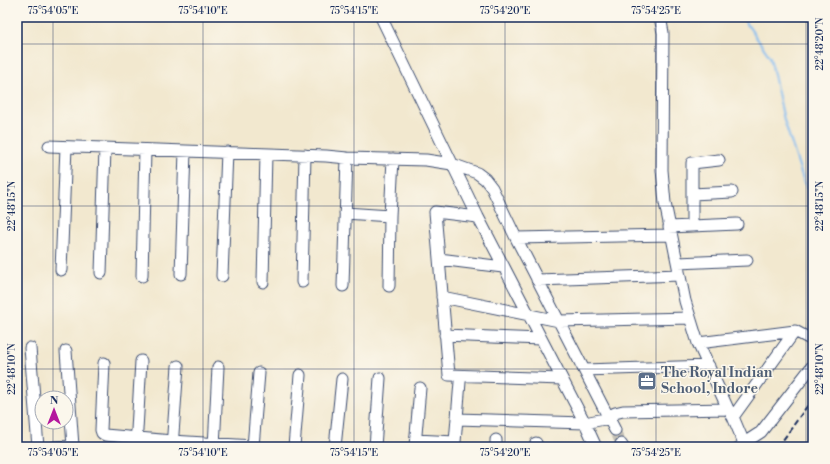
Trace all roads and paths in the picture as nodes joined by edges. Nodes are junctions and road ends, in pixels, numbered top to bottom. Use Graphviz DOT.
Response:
graph roads {
  1 [pos="381,17"];
  2 [pos="659,17"];
  3 [pos="49,146"];
  4 [pos="66,147"];
  5 [pos="105,148"];
  6 [pos="145,150"];
  7 [pos="185,151"];
  8 [pos="227,152"];
  9 [pos="266,154"];
  10 [pos="305,155"];
  11 [pos="347,158"];
  12 [pos="393,159"];
  13 [pos="720,160"];
  14 [pos="452,164"];
  15 [pos="732,192"];
  16 [pos="692,194"];
  17 [pos="345,213"];
  18 [pos="390,216"];
  19 [pos="478,217"];
  20 [pos="737,224"];
  21 [pos="692,226"];
  22 [pos="670,231"];
  23 [pos="516,238"];
  24 [pos="439,259"];
  25 [pos="747,260"];
  26 [pos="678,264"];
  27 [pos="503,267"];
  28 [pos="61,270"];
  29 [pos="100,273"];
  30 [pos="181,274"];
  31 [pos="680,275"];
  32 [pos="142,276"];
  33 [pos="222,276"];
  34 [pos="537,280"];
  35 [pos="263,282"];
  36 [pos="302,282"];
  37 [pos="343,286"];
  38 [pos="389,286"];
  39 [pos="442,297"];
  40 [pos="528,314"];
  41 [pos="690,318"];
  42 [pos="558,321"];
  43 [pos="795,331"];
  44 [pos="445,335"];
  45 [pos="541,339"];
  46 [pos="812,340"];
  47 [pos="698,343"];
  48 [pos="30,348"];
  49 [pos="66,351"];
  50 [pos="141,361"];
  51 [pos="104,363"];
  52 [pos="813,365"];
  53 [pos="178,366"];
  54 [pos="709,366"];
  55 [pos="218,367"];
  56 [pos="584,370"];
  57 [pos="259,373"];
  58 [pos="300,376"];
  59 [pos="342,378"];
  60 [pos="380,378"];
  61 [pos="562,379"];
  62 [pos="460,382"];
  63 [pos="420,388"];
  64 [pos="731,413"];
  65 [pos="609,418"];
  66 [pos="457,419"];
  67 [pos="585,423"];
  68 [pos="615,430"];
  69 [pos="137,443"];
  70 [pos="416,443"];
  71 [pos="172,444"];
  72 [pos="455,444"];
  73 [pos="742,445"];
  74 [pos="73,446"];
  75 [pos="214,446"];
  76 [pos="38,447"];
  77 [pos="55,447"];
  78 [pos="253,447"];
  79 [pos="294,447"];
  80 [pos="336,447"];
  81 [pos="375,447"];
  82 [pos="596,447"];
  1 -- 14 [label="street"];
  2 -- 22 [label="street"];
  3 -- 4 [label="street"];
  4 -- 5 [label="street"];
  4 -- 28 [label="street"];
  5 -- 6 [label="street"];
  5 -- 29 [label="street"];
  6 -- 7 [label="street"];
  6 -- 32 [label="street"];
  7 -- 8 [label="street"];
  7 -- 30 [label="street"];
  8 -- 9 [label="street"];
  8 -- 33 [label="street"];
  9 -- 10 [label="street"];
  9 -- 35 [label="street"];
  10 -- 11 [label="street"];
  10 -- 36 [label="street"];
  11 -- 12 [label="street"];
  11 -- 17 [label="street"];
  12 -- 14 [label="street"];
  12 -- 18 [label="street"];
  13 -- 16 [label="street"];
  14 -- 19 [label="street"];
  14 -- 23 [label="street"];
  15 -- 16 [label="street"];
  16 -- 21 [label="street"];
  17 -- 18 [label="street"];
  17 -- 37 [label="street"];
  18 -- 38 [label="street"];
  19 -- 24 [label="street"];
  19 -- 27 [label="street"];
  20 -- 21 [label="street"];
  21 -- 22 [label="street"];
  22 -- 23 [label="street"];
  22 -- 26 [label="street"];
  23 -- 34 [label="street"];
  24 -- 27 [label="street"];
  24 -- 39 [label="street"];
  25 -- 26 [label="street"];
  26 -- 31 [label="street"];
  27 -- 40 [label="street"];
  31 -- 34 [label="street"];
  31 -- 41 [label="street"];
  34 -- 42 [label="street"];
  39 -- 40 [label="street"];
  39 -- 44 [label="street"];
  40 -- 42 [label="street"];
  40 -- 45 [label="street"];
  41 -- 42 [label="street"];
  41 -- 47 [label="street"];
  42 -- 56 [label="street"];
  43 -- 46 [label="street"];
  43 -- 47 [label="street"];
  43 -- 64 [label="street"];
  44 -- 45 [label="street"];
  44 -- 61 [label="street"];
  45 -- 61 [label="street"];
  47 -- 54 [label="street"];
  48 -- 76 [label="street"];
  49 -- 74 [label="street"];
  50 -- 69 [label="street"];
  51 -- 69 [label="street"];
  52 -- 73 [label="street"];
  53 -- 71 [label="street"];
  54 -- 56 [label="street"];
  54 -- 64 [label="street"];
  55 -- 75 [label="street"];
  56 -- 65 [label="street"];
  57 -- 78 [label="street"];
  58 -- 79 [label="street"];
  59 -- 80 [label="street"];
  60 -- 81 [label="street"];
  61 -- 67 [label="street"];
  62 -- 66 [label="street"];
  63 -- 70 [label="street"];
  64 -- 65 [label="street"];
  64 -- 73 [label="street"];
  65 -- 67 [label="street"];
  65 -- 68 [label="street"];
  66 -- 67 [label="street"];
  66 -- 72 [label="street"];
  67 -- 82 [label="street"];
  69 -- 71 [label="street"];
  70 -- 72 [label="street"];
  71 -- 75 [label="street"];
  74 -- 77 [label="street"];
  75 -- 78 [label="street"];
}
